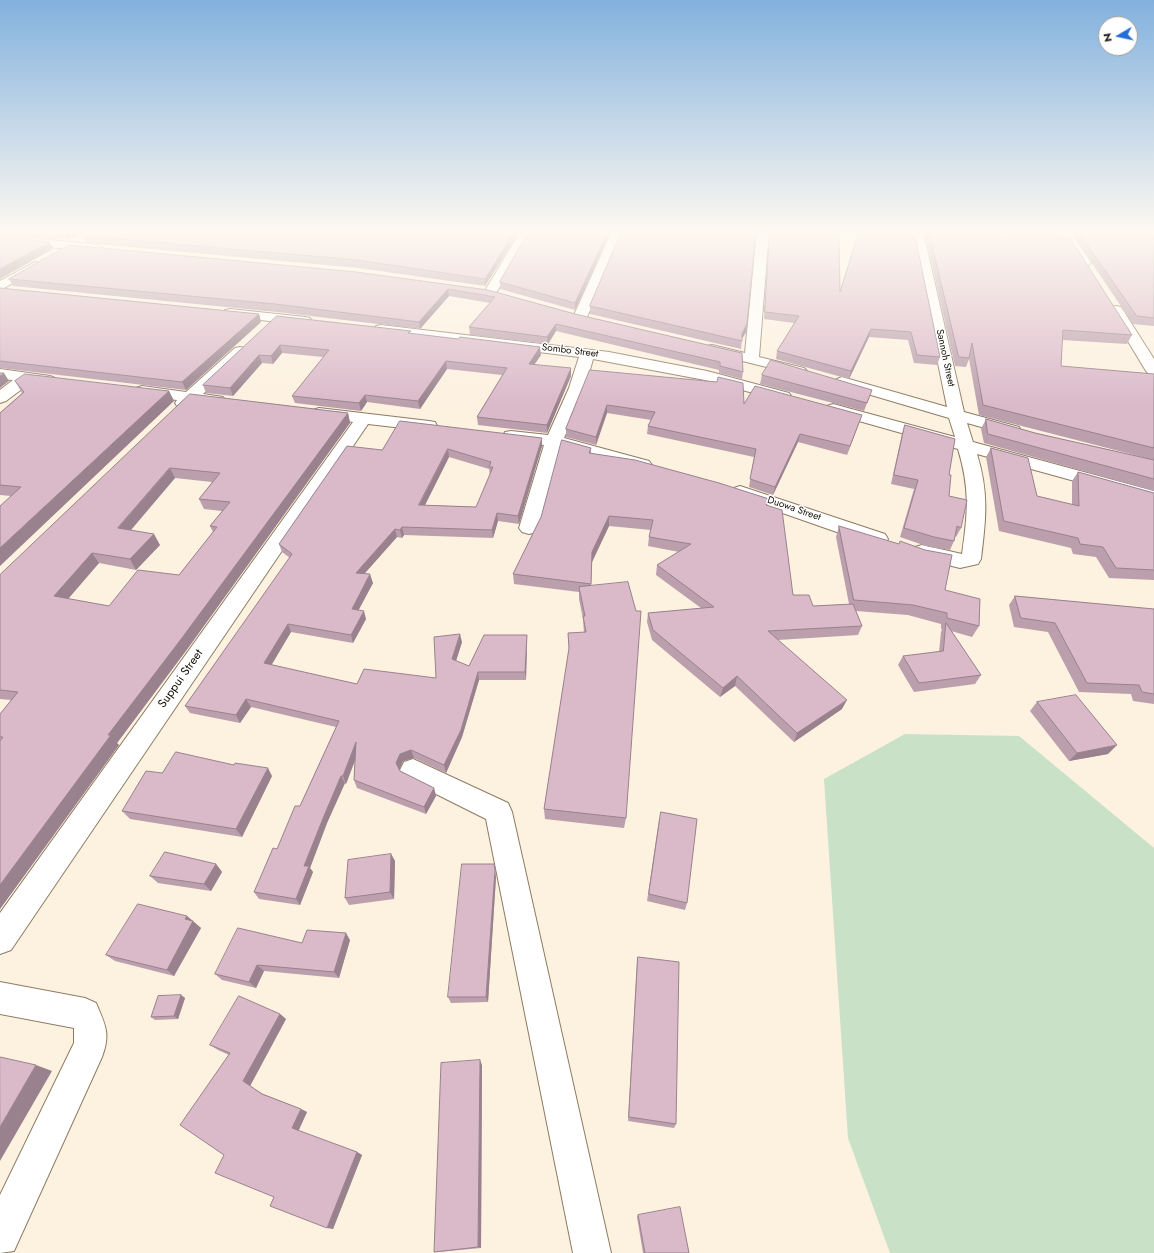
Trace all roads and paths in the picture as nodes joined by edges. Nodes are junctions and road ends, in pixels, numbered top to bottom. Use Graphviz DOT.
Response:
graph roads {
  1 [pos="587,289"];
  2 [pos="758,289"];
  3 [pos="930,289"];
  4 [pos="0,290"];
  5 [pos="476,290"];
  6 [pos="20,292"];
  7 [pos="490,292"];
  8 [pos="504,296"];
  9 [pos="1111,302"];
  10 [pos="216,311"];
  11 [pos="277,317"];
  12 [pos="595,321"];
  13 [pos="321,322"];
  14 [pos="367,327"];
  15 [pos="698,346"];
  16 [pos="587,354"];
  17 [pos="752,358"];
  18 [pos="1154,371"];
  19 [pos="0,374"];
  20 [pos="811,374"];
  21 [pos="26,378"];
  22 [pos="826,378"];
  23 [pos="65,383"];
  24 [pos="128,390"];
  25 [pos="190,397"];
  26 [pos="0,398"];
  27 [pos="796,399"];
  28 [pos="235,402"];
  29 [pos="817,404"];
  30 [pos="305,411"];
  31 [pos="173,414"];
  32 [pos="957,416"];
  33 [pos="363,419"];
  34 [pos="444,428"];
  35 [pos="499,435"];
  36 [pos="1029,436"];
  37 [pos="554,441"];
  38 [pos="964,444"];
  39 [pos="658,469"];
  40 [pos="724,487"];
  41 [pos="1154,497"];
  42 [pos="529,528"];
  43 [pos="413,770"];
  44 [pos="0,939"];
  45 [pos="0,998"];
  46 [pos="0,1237"];
  47 [pos="592,1253"];
  1 -- 12 [label="street"];
  2 -- 17 [label="street"];
  3 -- 32 [label="street, Sannoh Street"];
  4 -- 6 [label="street"];
  5 -- 7 [label="street"];
  7 -- 8 [label="street"];
  9 -- 18 [label="street"];
  10 -- 11 [label="street"];
  11 -- 13 [label="street"];
  11 -- 25 [label="street"];
  14 -- 16 [label="street, Sombo Street"];
  15 -- 17 [label="street"];
  16 -- 27 [label="street, Sombo Street"];
  16 -- 37 [label="street"];
  17 -- 20 [label="street"];
  19 -- 21 [label="street"];
  21 -- 23 [label="street"];
  21 -- 26 [label="street"];
  22 -- 32 [label="street"];
  24 -- 25 [label="street"];
  25 -- 28 [label="street"];
  25 -- 31 [label="street"];
  29 -- 38 [label="street"];
  30 -- 33 [label="street"];
  32 -- 36 [label="street"];
  32 -- 38 [label="street, Sannoh Street"];
  33 -- 34 [label="street"];
  33 -- 44 [label="street, Suppui Street"];
  35 -- 37 [label="street"];
  37 -- 39 [label="street"];
  37 -- 42 [label="street"];
  38 -- 40 [label="street, Duowa Street"];
  38 -- 41 [label="street"];
  43 -- 47 [label="street"];
  45 -- 46 [label="street"];
}
